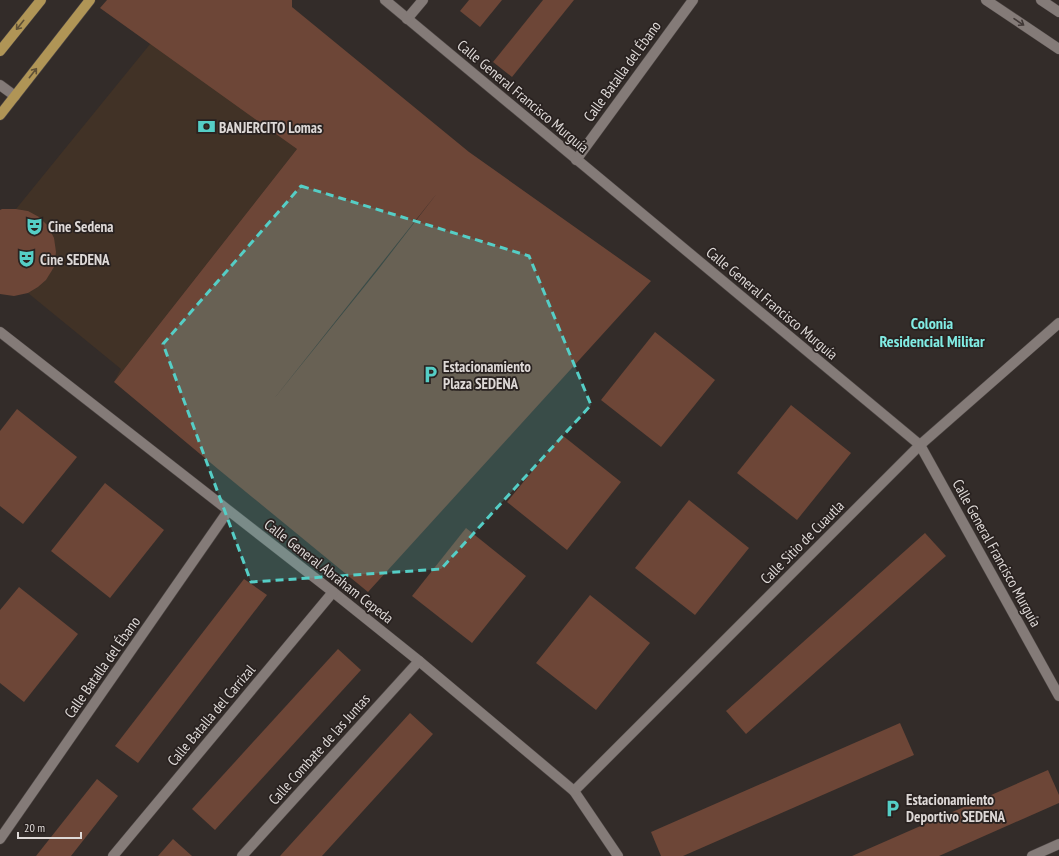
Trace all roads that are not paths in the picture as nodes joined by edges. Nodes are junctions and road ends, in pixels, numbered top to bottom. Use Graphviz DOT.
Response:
graph roads {
  1 [pos="41,0"];
  2 [pos="90,0"];
  3 [pos="385,0"];
  4 [pos="423,0"];
  5 [pos="692,0"];
  6 [pos="986,0"];
  7 [pos="1041,0"];
  8 [pos="1059,12"];
  9 [pos="407,19"];
  10 [pos="1059,49"];
  11 [pos="0,51"];
  12 [pos="0,85"];
  13 [pos="15,96"];
  14 [pos="0,115"];
  15 [pos="576,160"];
  16 [pos="1059,323"];
  17 [pos="0,332"];
  18 [pos="920,445"];
  19 [pos="228,511"];
  20 [pos="333,592"];
  21 [pos="419,661"];
  22 [pos="1059,696"];
  23 [pos="574,791"];
  24 [pos="0,839"];
  25 [pos="1059,844"];
  26 [pos="113,856"];
  27 [pos="242,856"];
  28 [pos="618,856"];
  29 [pos="1032,856"];
  1 -- 11 [label="main road, one-way"];
  13 -- 2 [label="main road, one-way"];
  3 -- 9 [label="street, Calle General Francisco Murguía"];
  4 -- 9 [label="street"];
  5 -- 15 [label="street, Calle Batalla del Ébano"];
  6 -- 10 [label="street, one-way"];
  7 -- 8 [label="street"];
  9 -- 15 [label="street, Calle General Francisco Murguía"];
  12 -- 13 [label="street"];
  13 -- 14 [label="main road"];
  15 -- 18 [label="street, Calle General Francisco Murguía"];
  16 -- 18 [label="street, Calle Sitio de Cuautla"];
  17 -- 19 [label="street, Calle General Abraham Cepeda"];
  18 -- 22 [label="street, Calle General Francisco Murguía"];
  18 -- 23 [label="street, Calle Sitio de Cuautla"];
  19 -- 20 [label="street, Calle General Abraham Cepeda"];
  19 -- 24 [label="street, Calle Batalla del Ébano"];
  20 -- 21 [label="street, Calle General Abraham Cepeda"];
  20 -- 26 [label="street, Calle Batalla del Carrizal"];
  21 -- 23 [label="street, Calle General Abraham Cepeda"];
  21 -- 27 [label="street, Calle Combate de las Juntas"];
  23 -- 28 [label="street, Calle General Abraham Cepeda"];
  25 -- 29 [label="street"];
}
